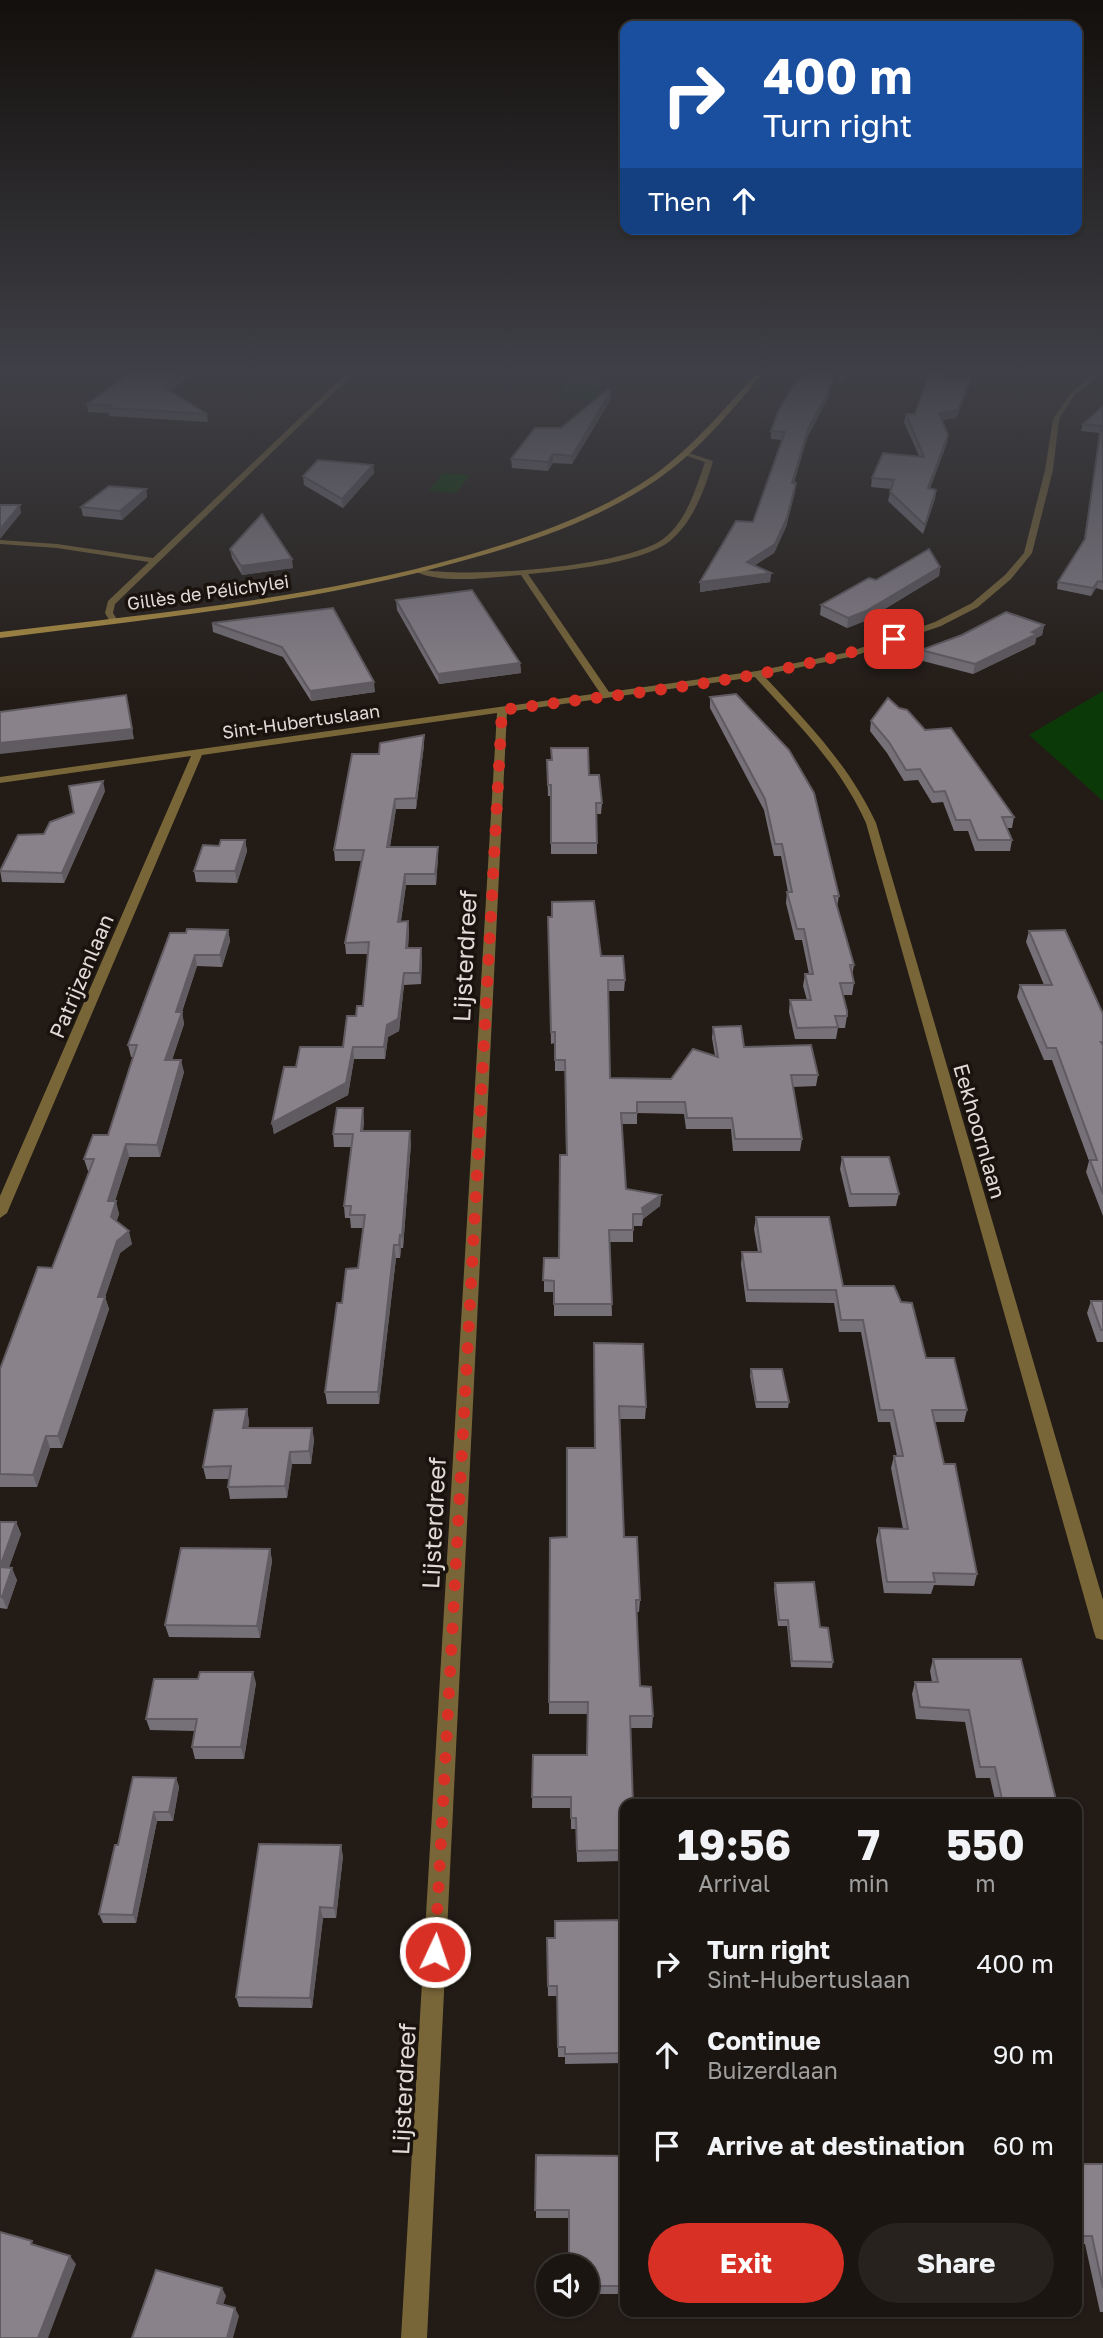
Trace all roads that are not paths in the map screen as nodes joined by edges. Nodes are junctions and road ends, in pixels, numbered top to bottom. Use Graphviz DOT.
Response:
graph roads {
  1 [pos="237,483"];
  2 [pos="644,483"];
  3 [pos="700,483"];
  4 [pos="1046,483"];
  5 [pos="0,542"];
  6 [pos="156,561"];
  7 [pos="419,571"];
  8 [pos="523,572"];
  9 [pos="114,621"];
  10 [pos="0,635"];
  11 [pos="757,674"];
  12 [pos="606,695"];
  13 [pos="502,710"];
  14 [pos="197,754"];
  15 [pos="0,780"];
  16 [pos="0,1213"];
  17 [pos="1103,1632"];
  18 [pos="414,2338"];
  1 -- 6 [label="street"];
  2 -- 7 [label="main road, Gillès de Pélichylei"];
  3 -- 8 [label="street, Gillès de Pélichylei"];
  4 -- 11 [label="street, Sint-Hubertuslaan"];
  5 -- 6 [label="street"];
  6 -- 9 [label="street"];
  7 -- 8 [label="street, Gillès de Pélichylei"];
  7 -- 9 [label="main road, Gillès de Pélichylei"];
  8 -- 12 [label="street"];
  9 -- 10 [label="main road, Gillès de Pélichylei"];
  11 -- 12 [label="street, Sint-Hubertuslaan"];
  11 -- 17 [label="street, Eekhoornlaan"];
  12 -- 13 [label="street, Sint-Hubertuslaan"];
  13 -- 14 [label="street, Sint-Hubertuslaan"];
  13 -- 18 [label="street, Lijsterdreef"];
  14 -- 15 [label="street, Sint-Hubertuslaan"];
  14 -- 16 [label="street, Patrijzenlaan"];
}
